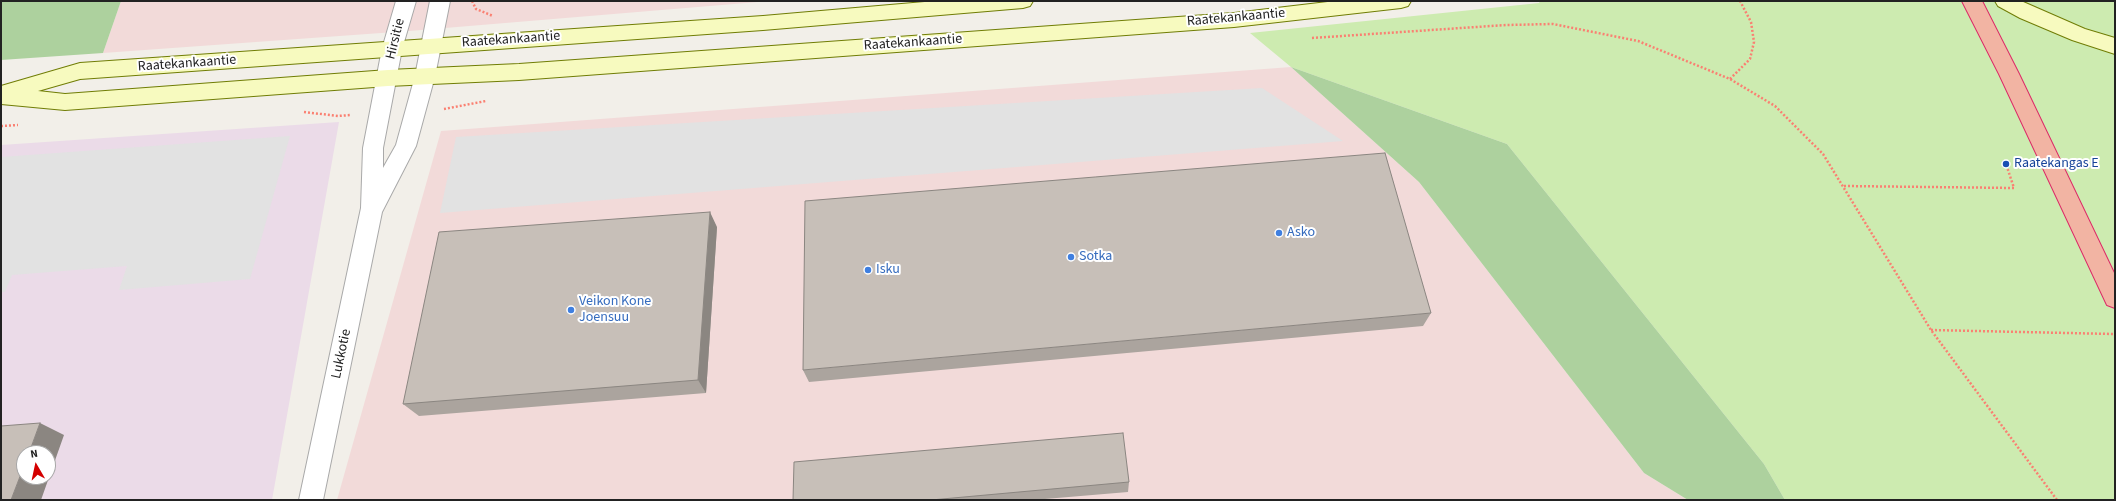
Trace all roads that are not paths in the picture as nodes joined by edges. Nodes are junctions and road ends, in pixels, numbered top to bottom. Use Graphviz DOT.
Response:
graph roads {
  1 [pos="406,1"];
  2 [pos="440,1"];
  3 [pos="1023,1"];
  4 [pos="1401,1"];
  5 [pos="1972,1"];
  6 [pos="2005,1"];
  7 [pos="430,46"];
  8 [pos="2115,46"];
  9 [pos="392,48"];
  10 [pos="425,76"];
  11 [pos="388,78"];
  12 [pos="1,95"];
  13 [pos="372,208"];
  14 [pos="2115,298"];
  15 [pos="311,500"];
  1 -- 9 [label="street, Hirsitie"];
  2 -- 7 [label="street"];
  3 -- 7 [label="main road, Raatekankaantie"];
  4 -- 10 [label="main road, Raatekankaantie"];
  5 -- 14 [label="highway"];
  6 -- 8 [label="main road"];
  7 -- 9 [label="main road, Raatekankaantie"];
  7 -- 10 [label="street"];
  9 -- 11 [label="street, Hirsitie"];
  9 -- 12 [label="main road, Raatekankaantie"];
  10 -- 11 [label="main road, Raatekankaantie"];
  10 -- 13 [label="street"];
  11 -- 12 [label="main road, Raatekankaantie"];
  11 -- 13 [label="street, Hirsitie"];
  13 -- 15 [label="street, Lukkotie"];
}
